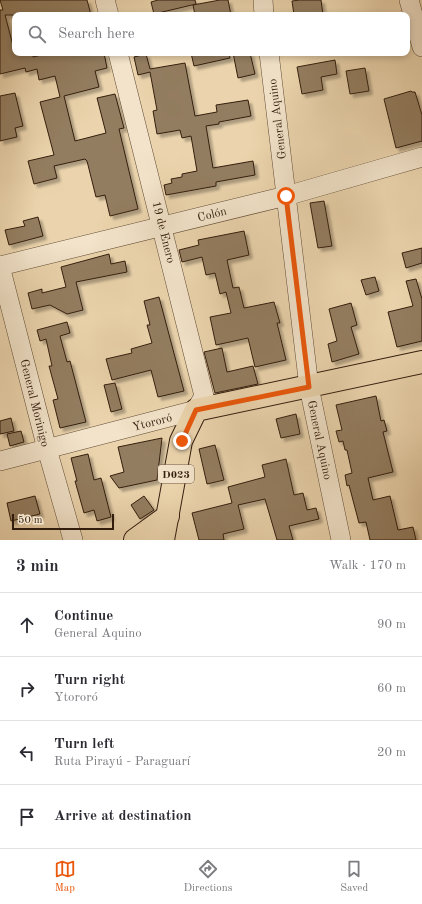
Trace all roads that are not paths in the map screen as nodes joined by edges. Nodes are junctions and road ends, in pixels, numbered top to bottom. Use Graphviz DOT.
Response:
graph roads {
  1 [pos="105,0"];
  2 [pos="262,0"];
  3 [pos="409,0"];
  4 [pos="108,12"];
  5 [pos="264,12"];
  6 [pos="422,47"];
  7 [pos="119,56"];
  8 [pos="269,56"];
  9 [pos="422,157"];
  10 [pos="286,196"];
  11 [pos="163,226"];
  12 [pos="0,266"];
  13 [pos="422,362"];
  14 [pos="309,387"];
  15 [pos="196,410"];
  16 [pos="47,449"];
  17 [pos="0,461"];
  18 [pos="168,516"];
  19 [pos="73,540"];
  20 [pos="134,540"];
  21 [pos="164,540"];
  22 [pos="341,540"];
  1 -- 4 [label="street"];
  2 -- 5 [label="street"];
  3 -- 6 [label="street"];
  7 -- 11 [label="street, 19 de Enero"];
  8 -- 10 [label="street, General Aquino"];
  9 -- 10 [label="street, Colón"];
  10 -- 11 [label="street, Colón"];
  10 -- 14 [label="street, General Aquino"];
  11 -- 12 [label="street, Colón"];
  11 -- 15 [label="street, 19 de Enero"];
  12 -- 16 [label="street, General Morinigo"];
  13 -- 14 [label="main road, Ytororó"];
  14 -- 15 [label="main road, Ytororó"];
  14 -- 22 [label="street, General Aquino"];
  15 -- 16 [label="street, Ytororó"];
  15 -- 18 [label="main road, D023"];
  16 -- 17 [label="street, Ytororó"];
  16 -- 19 [label="street, General Morinigo"];
  18 -- 20 [label="main road"];
  18 -- 21 [label="main road, D023"];
}
